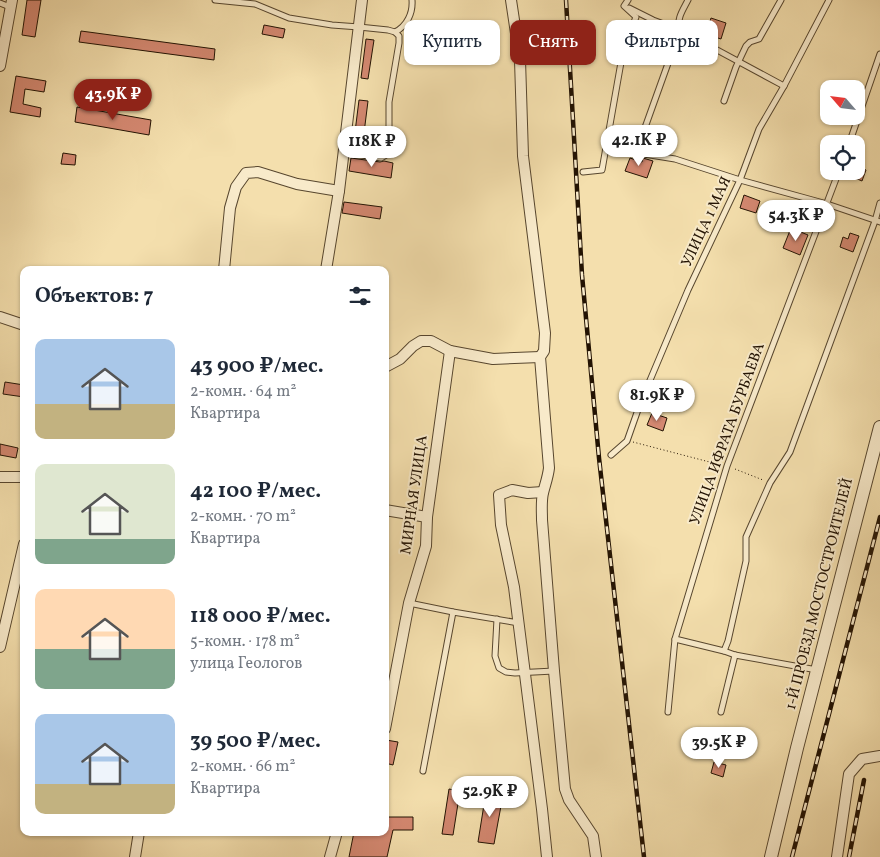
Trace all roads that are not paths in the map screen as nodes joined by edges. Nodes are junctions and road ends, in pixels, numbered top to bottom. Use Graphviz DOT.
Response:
graph roads {
  1 [pos="215,0"];
  2 [pos="362,0"];
  3 [pos="412,0"];
  4 [pos="511,0"];
  5 [pos="628,0"];
  6 [pos="688,0"];
  7 [pos="780,0"];
  8 [pos="829,0"];
  9 [pos="7,3"];
  10 [pos="624,6"];
  11 [pos="653,20"];
  12 [pos="679,20"];
  13 [pos="359,27"];
  14 [pos="395,32"];
  15 [pos="718,50"];
  16 [pos="880,54"];
  17 [pos="739,61"];
  18 [pos="667,65"];
  19 [pos="0,66"];
  20 [pos="784,86"];
  21 [pos="724,100"];
  22 [pos="852,135"];
  23 [pos="343,152"];
  24 [pos="583,172"];
  25 [pos="740,180"];
  26 [pos="836,180"];
  27 [pos="339,191"];
  28 [pos="880,203"];
  29 [pos="827,204"];
  30 [pos="878,222"];
  31 [pos="224,266"];
  32 [pos="327,266"];
  33 [pos="0,317"];
  34 [pos="20,324"];
  35 [pos="450,351"];
  36 [pos="540,357"];
  37 [pos="389,365"];
  38 [pos="880,428"];
  39 [pos="611,455"];
  40 [pos="0,477"];
  41 [pos="20,477"];
  42 [pos="543,492"];
  43 [pos="389,511"];
  44 [pos="427,517"];
  45 [pos="20,561"];
  46 [pos="409,603"];
  47 [pos="453,612"];
  48 [pos="497,619"];
  49 [pos="518,623"];
  50 [pos="675,639"];
  51 [pos="0,647"];
  52 [pos="724,651"];
  53 [pos="735,655"];
  54 [pos="817,670"];
  55 [pos="554,671"];
  56 [pos="526,672"];
  57 [pos="389,708"];
  58 [pos="668,712"];
  59 [pos="721,712"];
  60 [pos="880,756"];
  61 [pos="423,771"];
  62 [pos="138,836"];
  63 [pos="337,836"];
  64 [pos="546,855"];
  65 [pos="135,857"];
  66 [pos="330,857"];
  67 [pos="596,857"];
  68 [pos="770,857"];
  69 [pos="837,857"];
  1 -- 13 [label="lane"];
  2 -- 13 [label="street"];
  3 -- 14 [label="lane"];
  4 -- 36 [label="street"];
  5 -- 10 [label="lane"];
  6 -- 12 [label="lane"];
  7 -- 17 [label="lane"];
  8 -- 20 [label="lane, УЛИЦА 1 МАЯ"];
  9 -- 19 [label="street"];
  10 -- 11 [label="lane"];
  10 -- 24 [label="lane"];
  13 -- 14 [label="lane"];
  13 -- 23 [label="street"];
  14 -- 23 [label="lane"];
  15 -- 17 [label="lane"];
  16 -- 22 [label="lane"];
  17 -- 20 [label="lane"];
  17 -- 21 [label="lane"];
  18 -- 25 [label="lane"];
  20 -- 25 [label="lane, УЛИЦА 1 МАЯ"];
  23 -- 27 [label="street"];
  25 -- 29 [label="lane"];
  25 -- 39 [label="lane, УЛИЦА 1 МАЯ"];
  26 -- 29 [label="lane, УЛИЦА ИФРАТА БУРБАЕВА"];
  27 -- 31 [label="street"];
  27 -- 32 [label="street"];
  28 -- 30 [label="lane"];
  29 -- 30 [label="lane"];
  29 -- 50 [label="lane, УЛИЦА ИФРАТА БУРБАЕВА"];
  30 -- 52 [label="lane"];
  33 -- 34 [label="street"];
  35 -- 36 [label="street"];
  35 -- 37 [label="street"];
  35 -- 44 [label="street, МИРНАЯ УЛИЦА"];
  36 -- 42 [label="street"];
  38 -- 54 [label="street, 1-Й ПРОЕЗД МОСТОСТРОИТЕЛЕЙ"];
  40 -- 41 [label="street"];
  42 -- 49 [label="street"];
  42 -- 55 [label="street"];
  43 -- 44 [label="street"];
  44 -- 46 [label="street, МИРНАЯ УЛИЦА"];
  45 -- 51 [label="street"];
  46 -- 47 [label="lane"];
  46 -- 57 [label="street, МИРНАЯ УЛИЦА"];
  47 -- 48 [label="lane"];
  47 -- 61 [label="lane"];
  48 -- 49 [label="lane"];
  48 -- 56 [label="lane"];
  49 -- 56 [label="street"];
  50 -- 52 [label="lane"];
  50 -- 58 [label="lane, УЛИЦА ИФРАТА БУРБАЕВА"];
  52 -- 53 [label="lane"];
  53 -- 54 [label="lane"];
  53 -- 59 [label="lane"];
  54 -- 68 [label="street, 1-Й ПРОЕЗД МОСТОСТРОИТЕЛЕЙ"];
  55 -- 56 [label="lane"];
  55 -- 67 [label="street"];
  56 -- 64 [label="street"];
  60 -- 69 [label="street"];
  62 -- 65 [label="street"];
  63 -- 66 [label="street"];
}
